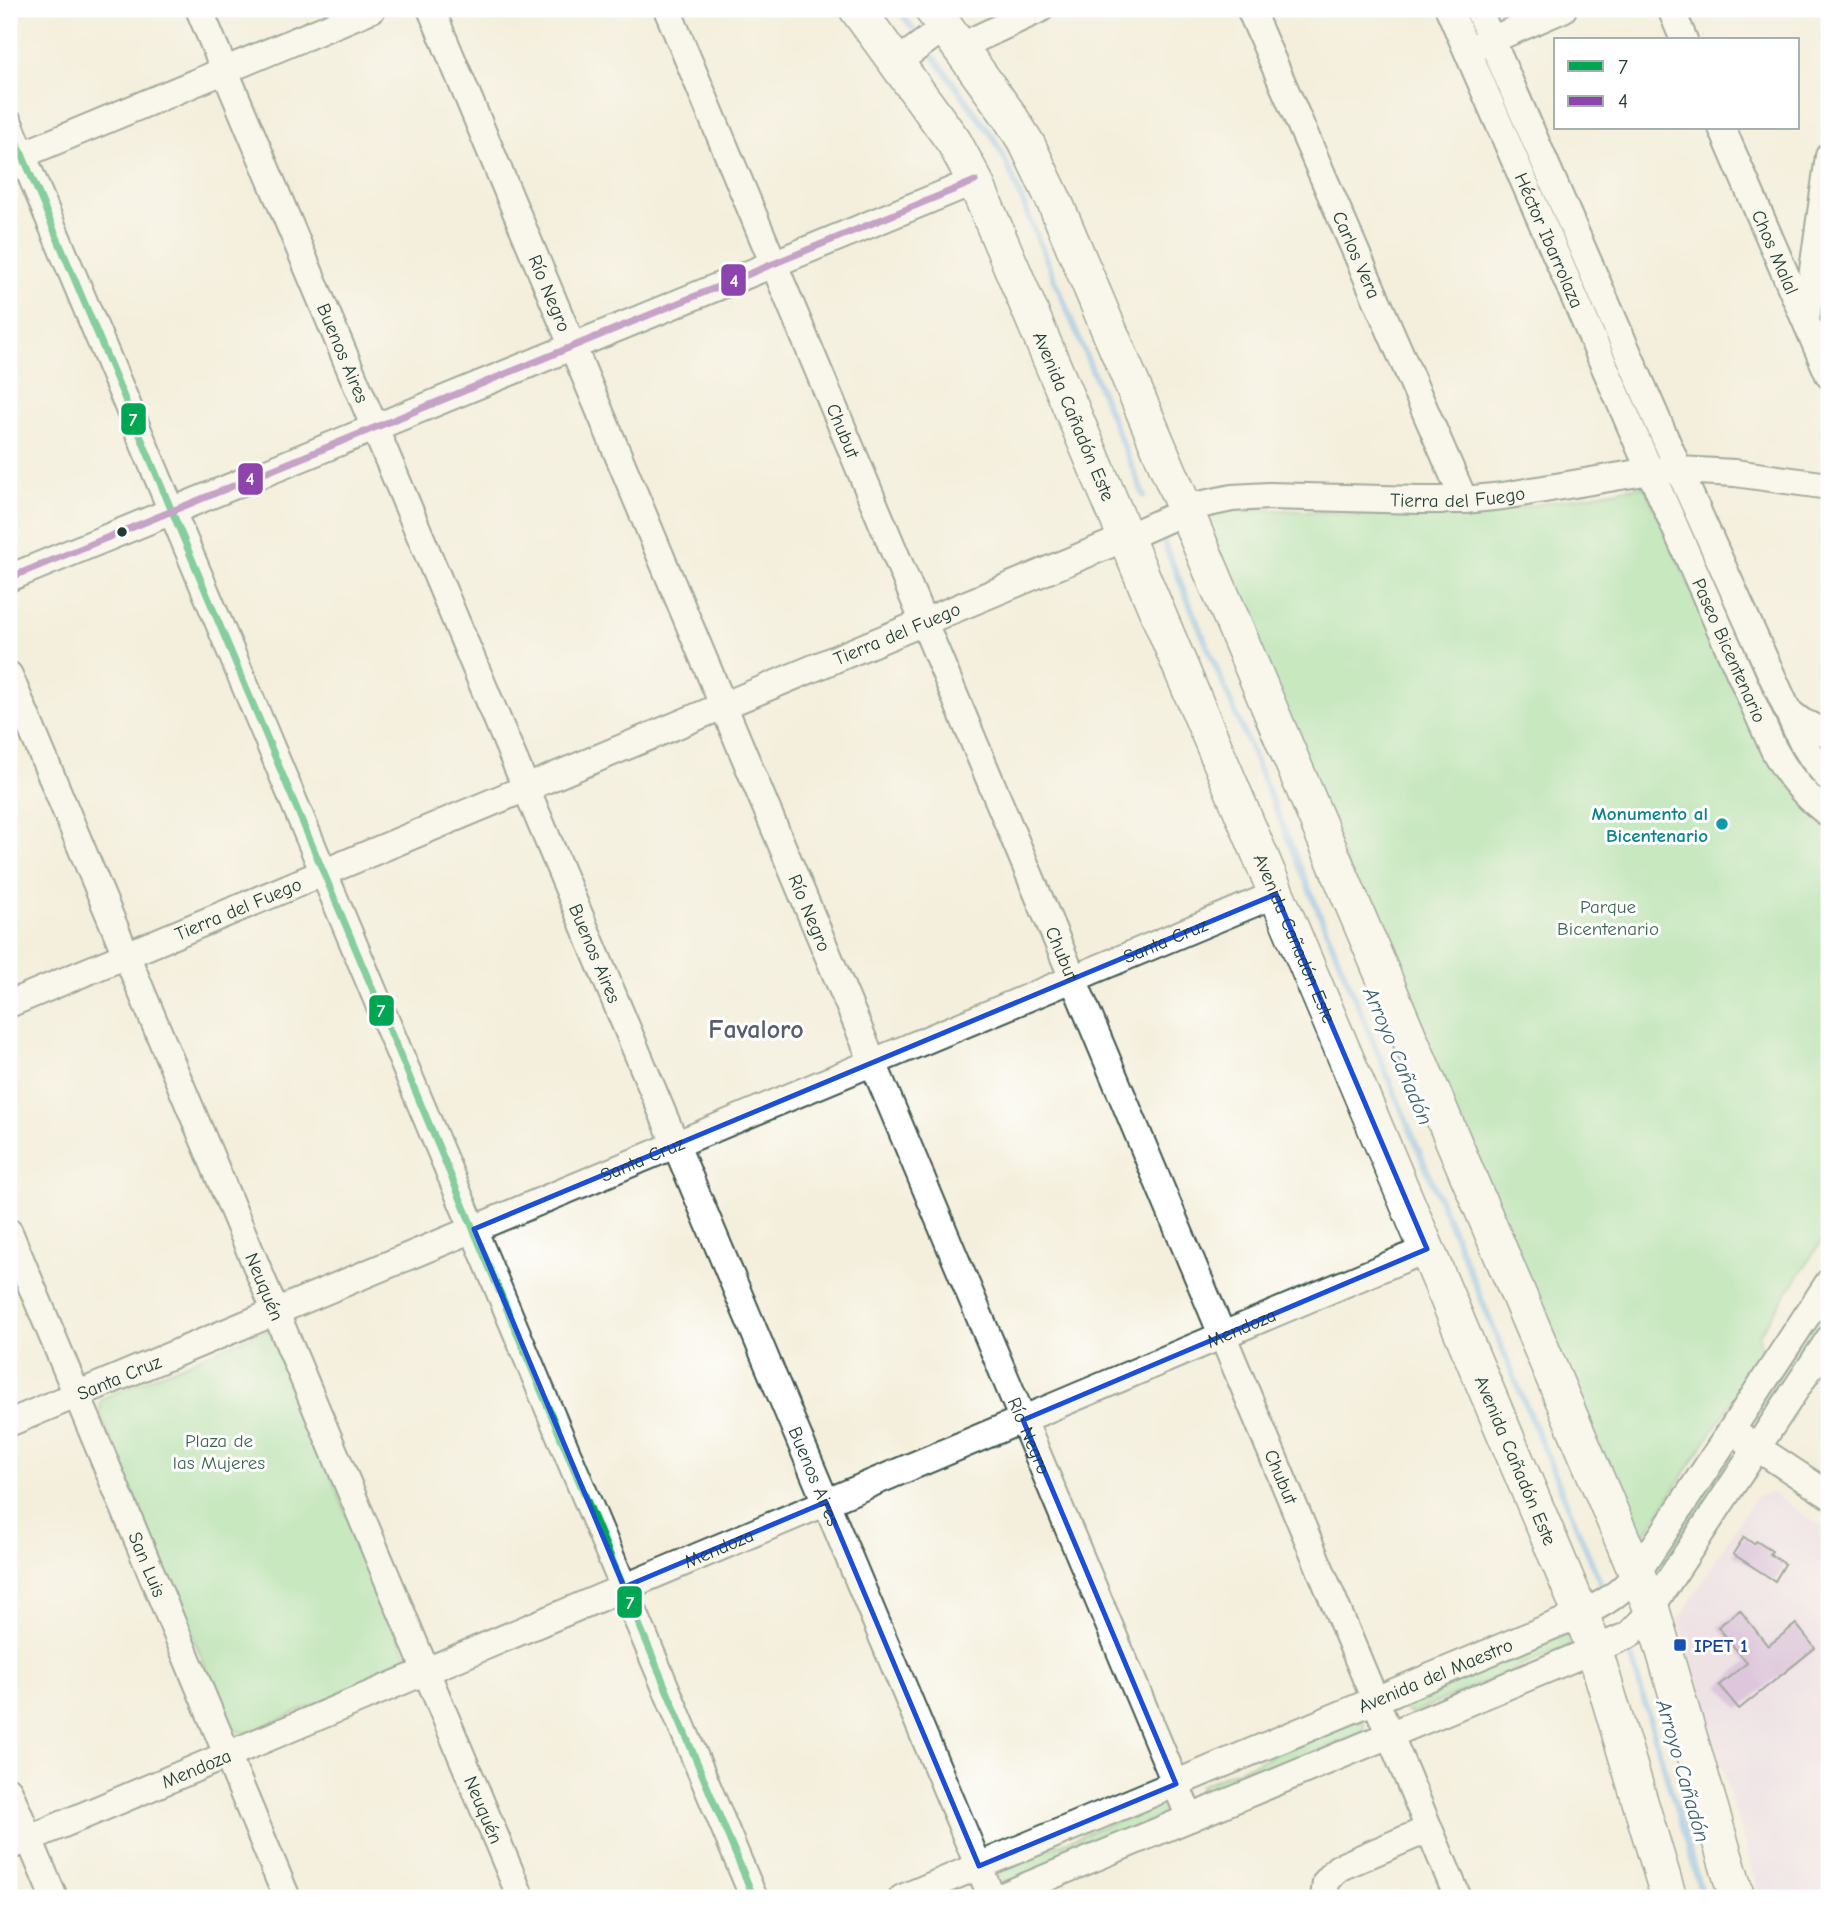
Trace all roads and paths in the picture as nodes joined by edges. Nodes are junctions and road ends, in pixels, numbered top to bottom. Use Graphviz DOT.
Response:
graph roads {
  1 [pos="199,9"];
  2 [pos="372,9"];
  3 [pos="431,9"];
  4 [pos="667,9"];
  5 [pos="857,9"];
  6 [pos="1040,9"];
  7 [pos="1250,9"];
  8 [pos="1449,9"];
  9 [pos="1478,9"];
  10 [pos="1563,9"];
  11 [pos="1671,9"];
  12 [pos="945,28"];
  13 [pos="1683,38"];
  14 [pos="1479,46"];
  15 [pos="896,63"];
  16 [pos="225,71"];
  17 [pos="9,122"];
  18 [pos="1723,130"];
  19 [pos="22,155"];
  20 [pos="1829,156"];
  21 [pos="975,181"];
  22 [pos="774,263"];
  23 [pos="1806,321"];
  24 [pos="573,346"];
  25 [pos="1829,375"];
  26 [pos="375,427"];
  27 [pos="1679,470"];
  28 [pos="1650,471"];
  29 [pos="1829,486"];
  30 [pos="1464,500"];
  31 [pos="1186,510"];
  32 [pos="172,511"];
  33 [pos="1125,538"];
  34 [pos="9,578"];
  35 [pos="924,622"];
  36 [pos="9,675"];
  37 [pos="724,705"];
  38 [pos="1788,712"];
  39 [pos="1829,734"];
  40 [pos="1829,779"];
  41 [pos="526,788"];
  42 [pos="1829,814"];
  43 [pos="324,872"];
  44 [pos="1276,894"];
  45 [pos="126,954"];
  46 [pos="1073,979"];
  47 [pos="9,1003"];
  48 [pos="873,1062"];
  49 [pos="676,1144"];
  50 [pos="474,1229"];
  51 [pos="9,1232"];
  52 [pos="1427,1250"];
  53 [pos="1829,1282"];
  54 [pos="276,1312"];
  55 [pos="1222,1335"];
  56 [pos="1829,1339"];
  57 [pos="77,1394"];
  58 [pos="1023,1420"];
  59 [pos="9,1423"];
  60 [pos="1731,1431"];
  61 [pos="1757,1448"];
  62 [pos="1829,1495"];
  63 [pos="826,1502"];
  64 [pos="1637,1573"];
  65 [pos="624,1587"];
  66 [pos="1651,1607"];
  67 [pos="1581,1614"];
  68 [pos="1594,1648"];
  69 [pos="426,1671"];
  70 [pos="1375,1700"];
  71 [pos="1389,1734"];
  72 [pos="227,1755"];
  73 [pos="1176,1784"];
  74 [pos="9,1791"];
  75 [pos="1190,1818"];
  76 [pos="1429,1829"];
  77 [pos="19,1842"];
  78 [pos="979,1866"];
  79 [pos="54,1898"];
  80 [pos="287,1898"];
  81 [pos="522,1898"];
  82 [pos="754,1898"];
  83 [pos="902,1898"];
  84 [pos="992,1898"];
  85 [pos="998,1898"];
  86 [pos="1324,1898"];
  87 [pos="1458,1898"];
  88 [pos="1670,1898"];
  89 [pos="1737,1898"];
  1 -- 16 [label="street, Buenos Aires"];
  2 -- 16 [label="street"];
  3 -- 24 [label="street, Río Negro"];
  4 -- 22 [label="street, Chubut"];
  5 -- 15 [label="main road, Avenida Cañadón Este"];
  6 -- 12 [label="street"];
  7 -- 30 [label="street, Carlos Vera"];
  8 -- 14 [label="street, Héctor Ibarrolaza"];
  9 -- 14 [label="street, Héctor Ibarrolaza"];
  10 -- 14 [label="street"];
  11 -- 13 [label="street"];
  12 -- 15 [label="street"];
  12 -- 31 [label="main road"];
  14 -- 27 [label="street, Héctor Ibarrolaza"];
  14 -- 28 [label="street, Héctor Ibarrolaza"];
  15 -- 21 [label="main road, Avenida Cañadón Este"];
  16 -- 19 [label="street"];
  16 -- 26 [label="street, Buenos Aires"];
  17 -- 19 [label="street"];
  18 -- 23 [label="street, Chos Malal"];
  19 -- 32 [label="street"];
  20 -- 23 [label="street"];
  21 -- 22 [label="street"];
  21 -- 33 [label="main road, Avenida Cañadón Este"];
  22 -- 24 [label="street"];
  22 -- 35 [label="street, Chubut"];
  23 -- 25 [label="street, Chos Malal"];
  24 -- 26 [label="street"];
  24 -- 37 [label="street, Río Negro"];
  26 -- 32 [label="street"];
  26 -- 41 [label="street, Buenos Aires"];
  27 -- 28 [label="street, Tierra del Fuego"];
  27 -- 29 [label="street, Tierra del Fuego"];
  27 -- 38 [label="street, Paseo Bicentenario"];
  28 -- 30 [label="street, Tierra del Fuego"];
  28 -- 42 [label="street, Paseo Bicentenario"];
  30 -- 31 [label="street, Tierra del Fuego"];
  31 -- 33 [label="street, Tierra del Fuego"];
  31 -- 64 [label="main road"];
  32 -- 34 [label="street"];
  32 -- 43 [label="street"];
  33 -- 35 [label="street, Tierra del Fuego"];
  33 -- 44 [label="main road, Avenida Cañadón Este"];
  35 -- 37 [label="street, Tierra del Fuego"];
  35 -- 46 [label="street, Chubut"];
  36 -- 45 [label="street, Neuquén"];
  37 -- 41 [label="street, Tierra del Fuego"];
  37 -- 48 [label="street, Río Negro"];
  38 -- 39 [label="street"];
  38 -- 40 [label="street, Paseo Bicentenario"];
  41 -- 43 [label="street, Tierra del Fuego"];
  41 -- 49 [label="street, Buenos Aires"];
  43 -- 45 [label="street, Tierra del Fuego"];
  43 -- 50 [label="street"];
  44 -- 46 [label="street, Santa Cruz"];
  44 -- 52 [label="main road, Avenida Cañadón Este"];
  45 -- 47 [label="street, Tierra del Fuego"];
  45 -- 54 [label="street, Neuquén"];
  46 -- 48 [label="street, Santa Cruz"];
  46 -- 55 [label="street, Chubut"];
  48 -- 49 [label="street, Santa Cruz"];
  48 -- 58 [label="street, Río Negro"];
  49 -- 50 [label="street, Santa Cruz"];
  49 -- 63 [label="street, Buenos Aires"];
  50 -- 54 [label="street, Santa Cruz"];
  50 -- 65 [label="street"];
  51 -- 57 [label="street, San Luis"];
  52 -- 55 [label="street, Mendoza"];
  52 -- 67 [label="main road, Avenida Cañadón Este"];
  53 -- 60 [label="street, Avenida del Maestro"];
  54 -- 57 [label="street, Santa Cruz"];
  54 -- 69 [label="street, Neuquén"];
  55 -- 58 [label="street, Mendoza"];
  55 -- 70 [label="street, Chubut"];
  56 -- 61 [label="street, Avenida del Maestro"];
  57 -- 59 [label="street, Santa Cruz"];
  57 -- 72 [label="street, San Luis"];
  58 -- 63 [label="street, Mendoza"];
  58 -- 73 [label="street, Río Negro"];
  60 -- 61 [label="street"];
  60 -- 64 [label="street, Avenida del Maestro"];
  61 -- 62 [label="street"];
  61 -- 66 [label="street, Avenida del Maestro"];
  63 -- 65 [label="street, Mendoza"];
  63 -- 78 [label="street, Buenos Aires"];
  64 -- 66 [label="main road"];
  64 -- 67 [label="street, Avenida del Maestro"];
  65 -- 69 [label="street, Mendoza"];
  65 -- 82 [label="street"];
  66 -- 68 [label="street, Avenida del Maestro"];
  66 -- 89 [label="main road"];
  67 -- 68 [label="main road, Avenida Cañadón Este"];
  67 -- 70 [label="street, Avenida del Maestro"];
  68 -- 71 [label="street, Avenida del Maestro"];
  68 -- 88 [label="main road, Avenida Cañadón Este"];
  69 -- 72 [label="street, Mendoza"];
  69 -- 81 [label="street, Neuquén"];
  70 -- 71 [label="street, Chubut"];
  70 -- 73 [label="street, Avenida del Maestro"];
  71 -- 75 [label="street, Avenida del Maestro"];
  71 -- 76 [label="street, Chubut"];
  72 -- 77 [label="street, Mendoza"];
  72 -- 80 [label="street, San Luis"];
  73 -- 75 [label="street, Río Negro"];
  73 -- 78 [label="street, Avenida del Maestro"];
  74 -- 77 [label="street"];
  75 -- 85 [label="street, Avenida del Maestro"];
  76 -- 86 [label="street"];
  76 -- 87 [label="street, Chubut"];
  77 -- 79 [label="street"];
  78 -- 83 [label="street, Avenida del Maestro"];
  78 -- 84 [label="street, Buenos Aires"];
}
